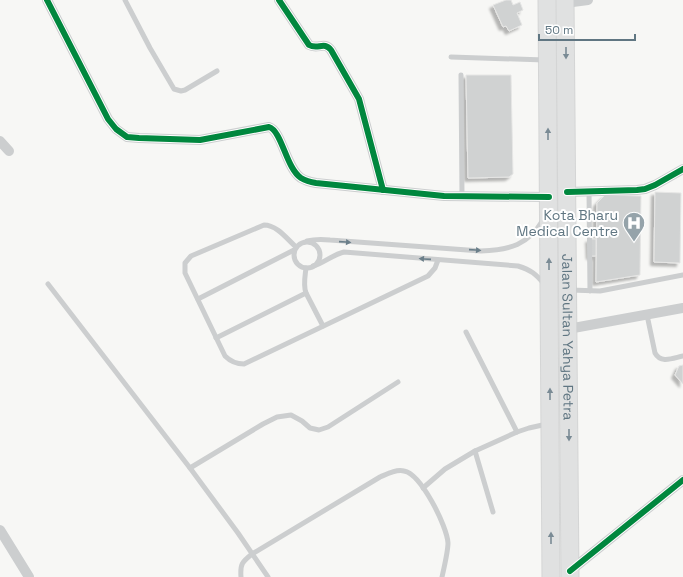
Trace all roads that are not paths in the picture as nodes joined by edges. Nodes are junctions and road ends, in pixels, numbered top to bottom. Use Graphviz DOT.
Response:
graph roads {
  1 [pos="47,0"];
  2 [pos="125,0"];
  3 [pos="279,0"];
  4 [pos="547,0"];
  5 [pos="588,0"];
  6 [pos="565,1"];
  7 [pos="452,57"];
  8 [pos="548,60"];
  9 [pos="217,71"];
  10 [pos="461,75"];
  11 [pos="0,141"];
  12 [pos="9,151"];
  13 [pos="683,169"];
  14 [pos="383,190"];
  15 [pos="589,191"];
  16 [pos="567,192"];
  17 [pos="462,196"];
  18 [pos="549,202"];
  19 [pos="307,241"];
  20 [pos="295,248"];
  21 [pos="438,260"];
  22 [pos="313,266"];
  23 [pos="306,268"];
  24 [pos="683,275"];
  25 [pos="48,284"];
  26 [pos="568,290"];
  27 [pos="590,291"];
  28 [pos="549,293"];
  29 [pos="306,294"];
  30 [pos="198,299"];
  31 [pos="683,308"];
  32 [pos="647,315"];
  33 [pos="323,326"];
  34 [pos="568,329"];
  35 [pos="466,332"];
  36 [pos="216,338"];
  37 [pos="683,356"];
  38 [pos="398,382"];
  39 [pos="550,424"];
  40 [pos="518,432"];
  41 [pos="475,451"];
  42 [pos="190,468"];
  43 [pos="683,480"];
  44 [pos="423,488"];
  45 [pos="493,512"];
  46 [pos="0,530"];
  47 [pos="4,544"];
  48 [pos="252,554"];
  49 [pos="570,574"];
  50 [pos="28,577"];
  51 [pos="241,577"];
  52 [pos="268,577"];
  53 [pos="442,577"];
  54 [pos="551,577"];
  1 -- 14 [label="street"];
  2 -- 9 [label="lane"];
  3 -- 14 [label="street"];
  4 -- 8 [label="highway, Jalan Sultan Yahya Petra"];
  5 -- 6 [label="street"];
  6 -- 16 [label="highway, Jalan Sultan Yahya Petra, one-way"];
  7 -- 8 [label="lane"];
  18 -- 8 [label="highway, Jalan Sultan Yahya Petra, one-way"];
  10 -- 17 [label="lane"];
  11 -- 12 [label="street"];
  13 -- 15 [label="street"];
  14 -- 17 [label="street"];
  15 -- 16 [label="street"];
  15 -- 27 [label="lane"];
  16 -- 26 [label="highway, Jalan Sultan Yahya Petra"];
  17 -- 18 [label="street"];
  19 -- 18 [label="lane, one-way"];
  28 -- 18 [label="highway, Jalan Sultan Yahya Petra, one-way"];
  19 -- 20 [label="lane"];
  19 -- 22 [label="lane"];
  20 -- 23 [label="lane"];
  20 -- 30 [label="lane"];
  20 -- 30 [label="lane"];
  21 -- 22 [label="lane, one-way"];
  21 -- 28 [label="lane"];
  21 -- 33 [label="lane"];
  22 -- 23 [label="lane"];
  23 -- 29 [label="lane"];
  24 -- 27 [label="lane"];
  25 -- 42 [label="lane"];
  26 -- 27 [label="lane"];
  26 -- 34 [label="highway, Jalan Sultan Yahya Petra"];
  39 -- 28 [label="highway, Jalan Sultan Yahya Petra, one-way"];
  29 -- 33 [label="lane"];
  29 -- 36 [label="lane"];
  30 -- 36 [label="lane"];
  31 -- 32 [label="street"];
  32 -- 34 [label="street"];
  32 -- 37 [label="lane"];
  33 -- 36 [label="lane"];
  34 -- 49 [label="highway, Jalan Sultan Yahya Petra, one-way"];
  35 -- 40 [label="lane"];
  38 -- 42 [label="lane"];
  39 -- 40 [label="lane"];
  54 -- 39 [label="highway, Jalan Sultan Yahya Petra, one-way"];
  40 -- 41 [label="lane"];
  41 -- 44 [label="lane"];
  41 -- 45 [label="lane"];
  42 -- 48 [label="lane"];
  43 -- 49 [label="street"];
  44 -- 48 [label="lane"];
  44 -- 53 [label="lane"];
  46 -- 47 [label="street"];
  47 -- 50 [label="street"];
  48 -- 51 [label="lane"];
  48 -- 52 [label="lane"];
}
